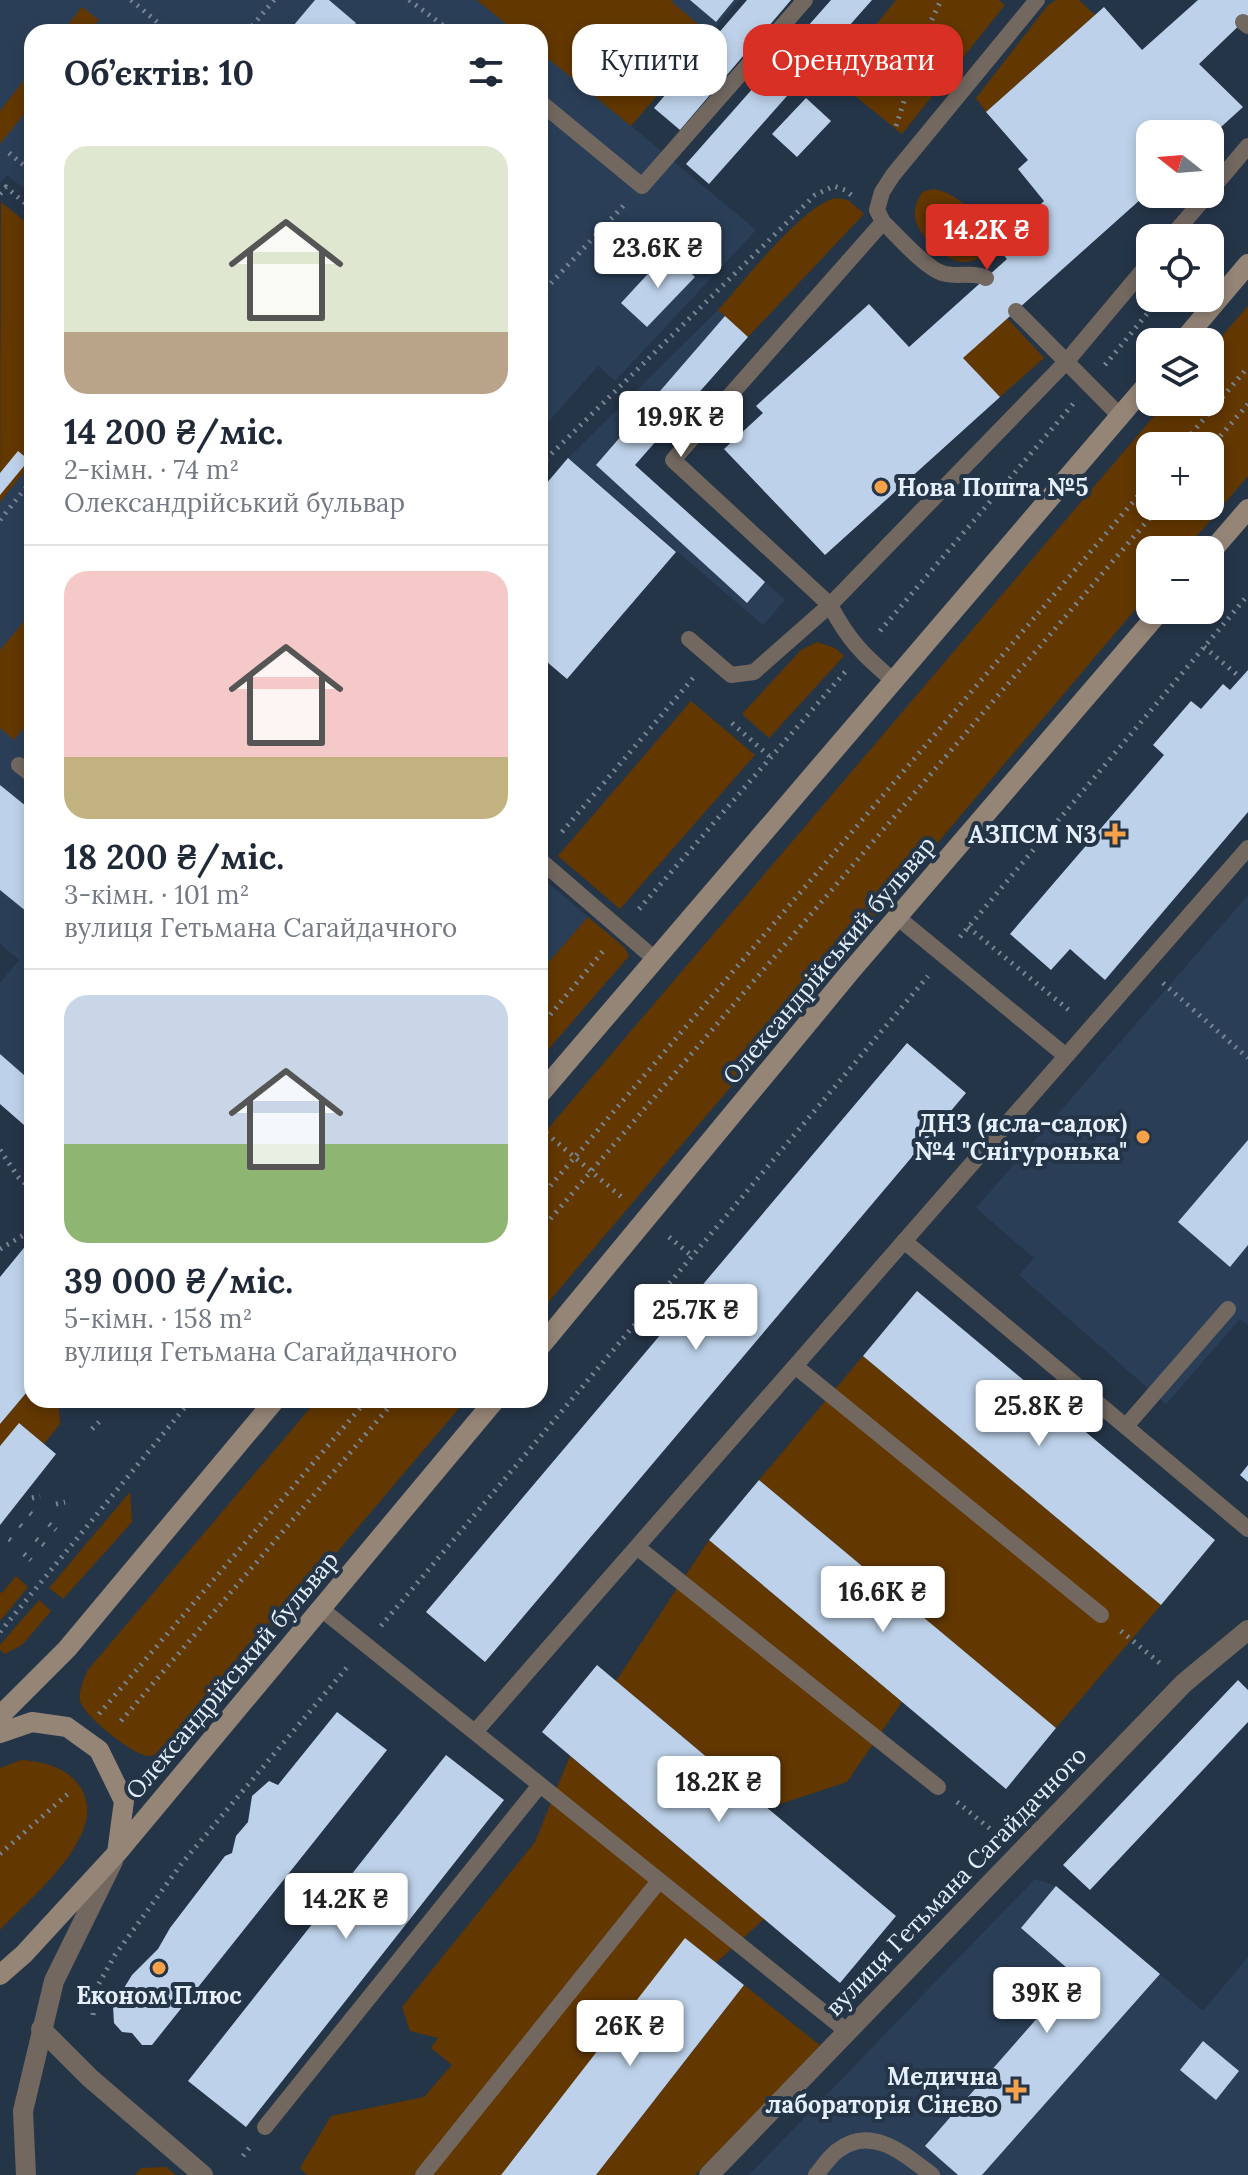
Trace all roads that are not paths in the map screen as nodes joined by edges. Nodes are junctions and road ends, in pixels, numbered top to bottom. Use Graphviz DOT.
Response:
graph roads {
  1 [pos="805,0"];
  2 [pos="1037,0"];
  3 [pos="548,109"];
  4 [pos="1248,146"];
  5 [pos="1224,175"];
  6 [pos="1196,208"];
  7 [pos="880,216"];
  8 [pos="1182,224"];
  9 [pos="1248,264"];
  10 [pos="986,278"];
  11 [pos="1136,279"];
  12 [pos="1016,311"];
  13 [pos="1194,328"];
  14 [pos="1066,362"];
  15 [pos="1136,397"];
  16 [pos="1120,416"];
  17 [pos="1248,509"];
  18 [pos="1224,537"];
  19 [pos="830,605"];
  20 [pos="1149,624"];
  21 [pos="689,639"];
  22 [pos="894,681"];
  23 [pos="1248,848"];
  24 [pos="548,867"];
  25 [pos="897,917"];
  26 [pos="656,960"];
  27 [pos="1066,1056"];
  28 [pos="548,1085"];
  29 [pos="904,1241"];
  30 [pos="1228,1309"];
  31 [pos="548,1338"];
  32 [pos="795,1366"];
  33 [pos="268,1408"];
  34 [pos="488,1408"];
  35 [pos="1126,1426"];
  36 [pos="1248,1529"];
  37 [pos="637,1547"];
  38 [pos="320,1608"];
  39 [pos="1101,1615"];
  40 [pos="1248,1630"];
  41 [pos="0,1716"];
  42 [pos="475,1732"];
  43 [pos="0,1733"];
  44 [pos="540,1785"];
  45 [pos="938,1787"];
  46 [pos="117,1853"];
  47 [pos="659,1881"];
  48 [pos="0,1975"];
  49 [pos="41,2029"];
  50 [pos="848,2032"];
  51 [pos="265,2127"];
  52 [pos="26,2175"];
  53 [pos="203,2175"];
  54 [pos="423,2175"];
  55 [pos="709,2175"];
  56 [pos="816,2175"];
  57 [pos="932,2175"];
  1 -- 3 [label="lane"];
  2 -- 7 [label="lane"];
  4 -- 5 [label="lane"];
  6 -- 8 [label="lane"];
  7 -- 10 [label="lane"];
  7 -- 19 [label="lane"];
  9 -- 13 [label="main road"];
  11 -- 14 [label="lane"];
  12 -- 14 [label="lane"];
  14 -- 16 [label="lane"];
  14 -- 19 [label="lane"];
  15 -- 16 [label="main road"];
  16 -- 22 [label="main road"];
  17 -- 18 [label="main road"];
  19 -- 21 [label="lane"];
  19 -- 22 [label="lane"];
  20 -- 25 [label="main road, Олександрійський бульвар"];
  22 -- 26 [label="main road"];
  23 -- 27 [label="lane"];
  24 -- 26 [label="lane"];
  25 -- 27 [label="lane"];
  25 -- 31 [label="main road, Олександрійський бульвар"];
  26 -- 28 [label="main road"];
  27 -- 29 [label="lane"];
  29 -- 32 [label="lane"];
  29 -- 35 [label="lane"];
  30 -- 35 [label="lane"];
  32 -- 37 [label="lane"];
  32 -- 39 [label="lane"];
  33 -- 41 [label="main road"];
  34 -- 38 [label="main road, Олександрійський бульвар"];
  35 -- 36 [label="lane"];
  37 -- 42 [label="lane"];
  37 -- 45 [label="lane"];
  38 -- 42 [label="lane"];
  38 -- 46 [label="main road, Олександрійський бульвар"];
  40 -- 50 [label="street, вулиця Гетьмана Сагайдачного"];
  42 -- 44 [label="lane"];
  43 -- 46 [label="main road"];
  44 -- 47 [label="lane"];
  44 -- 51 [label="lane"];
  46 -- 48 [label="main road, Олександрійський бульвар"];
  46 -- 49 [label="street"];
  47 -- 50 [label="lane"];
  47 -- 54 [label="lane"];
  49 -- 52 [label="street"];
  49 -- 53 [label="street"];
  50 -- 55 [label="street, вулиця Гетьмана Сагайдачного"];
  56 -- 57 [label="lane"];
}
